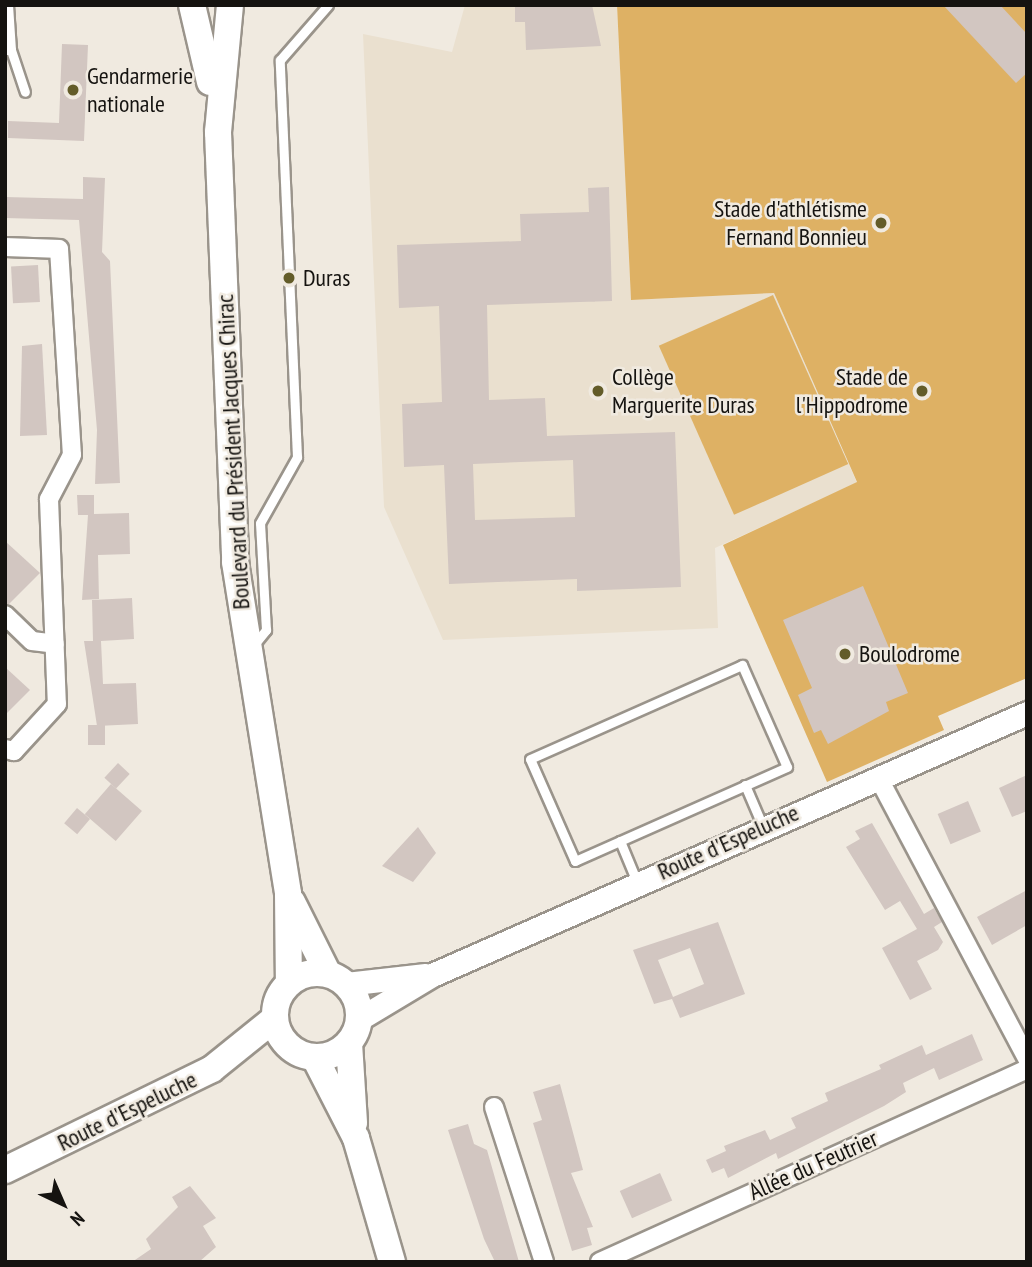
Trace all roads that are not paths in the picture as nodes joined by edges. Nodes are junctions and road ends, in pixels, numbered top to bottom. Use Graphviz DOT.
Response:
graph roads {
  1 [pos="8,5"];
  2 [pos="192,5"];
  3 [pos="230,5"];
  4 [pos="328,5"];
  5 [pos="8,50"];
  6 [pos="25,92"];
  7 [pos="218,132"];
  8 [pos="5,247"];
  9 [pos="5,615"];
  10 [pos="55,644"];
  11 [pos="247,653"];
  12 [pos="1027,713"];
  13 [pos="5,749"];
  14 [pos="878,777"];
  15 [pos="746,785"];
  16 [pos="763,827"];
  17 [pos="620,841"];
  18 [pos="637,882"];
  19 [pos="288,894"];
  20 [pos="432,975"];
  21 [pos="337,979"];
  22 [pos="289,983"];
  23 [pos="274,1019"];
  24 [pos="354,1031"];
  25 [pos="289,1048"];
  26 [pos="314,1058"];
  27 [pos="1027,1059"];
  28 [pos="212,1069"];
  29 [pos="1027,1069"];
  30 [pos="494,1107"];
  31 [pos="356,1138"];
  32 [pos="5,1170"];
  33 [pos="392,1262"];
  34 [pos="544,1262"];
  35 [pos="600,1262"];
  1 -- 5 [label="lane"];
  2 -- 7 [label="main road, Boulevard du Président Jacques Chirac"];
  3 -- 7 [label="main road, Boulevard du Président Jacques Chirac"];
  4 -- 11 [label="lane"];
  5 -- 6 [label="lane"];
  7 -- 11 [label="main road, Boulevard du Président Jacques Chirac"];
  8 -- 10 [label="street"];
  9 -- 10 [label="street"];
  10 -- 13 [label="street"];
  11 -- 19 [label="main road, Boulevard du Président Jacques Chirac"];
  12 -- 14 [label="street, Route d'Espeluche"];
  14 -- 16 [label="street, Route d'Espeluche"];
  14 -- 27 [label="street"];
  15 -- 16 [label="lane"];
  15 -- 17 [label="lane"];
  15 -- 17 [label="lane"];
  16 -- 18 [label="street, Route d'Espeluche"];
  17 -- 18 [label="lane"];
  18 -- 20 [label="street, Route d'Espeluche"];
  19 -- 21 [label="main road, Boulevard du Président Jacques Chirac"];
  19 -- 22 [label="main road, Boulevard du Président Jacques Chirac"];
  20 -- 21 [label="street, Route d'Espeluche"];
  20 -- 24 [label="street, Route d'Espeluche"];
  21 -- 22 [label="main road"];
  21 -- 24 [label="main road"];
  22 -- 23 [label="main road"];
  23 -- 25 [label="main road"];
  23 -- 28 [label="main road, Route d'Espeluche"];
  24 -- 26 [label="main road"];
  24 -- 31 [label="main road"];
  25 -- 26 [label="main road"];
  25 -- 28 [label="main road, Route d'Espeluche"];
  26 -- 31 [label="main road"];
  28 -- 32 [label="main road, Route d'Espeluche"];
  29 -- 35 [label="street, Allée du Feutrier"];
  30 -- 34 [label="street"];
  31 -- 33 [label="main road"];
}
